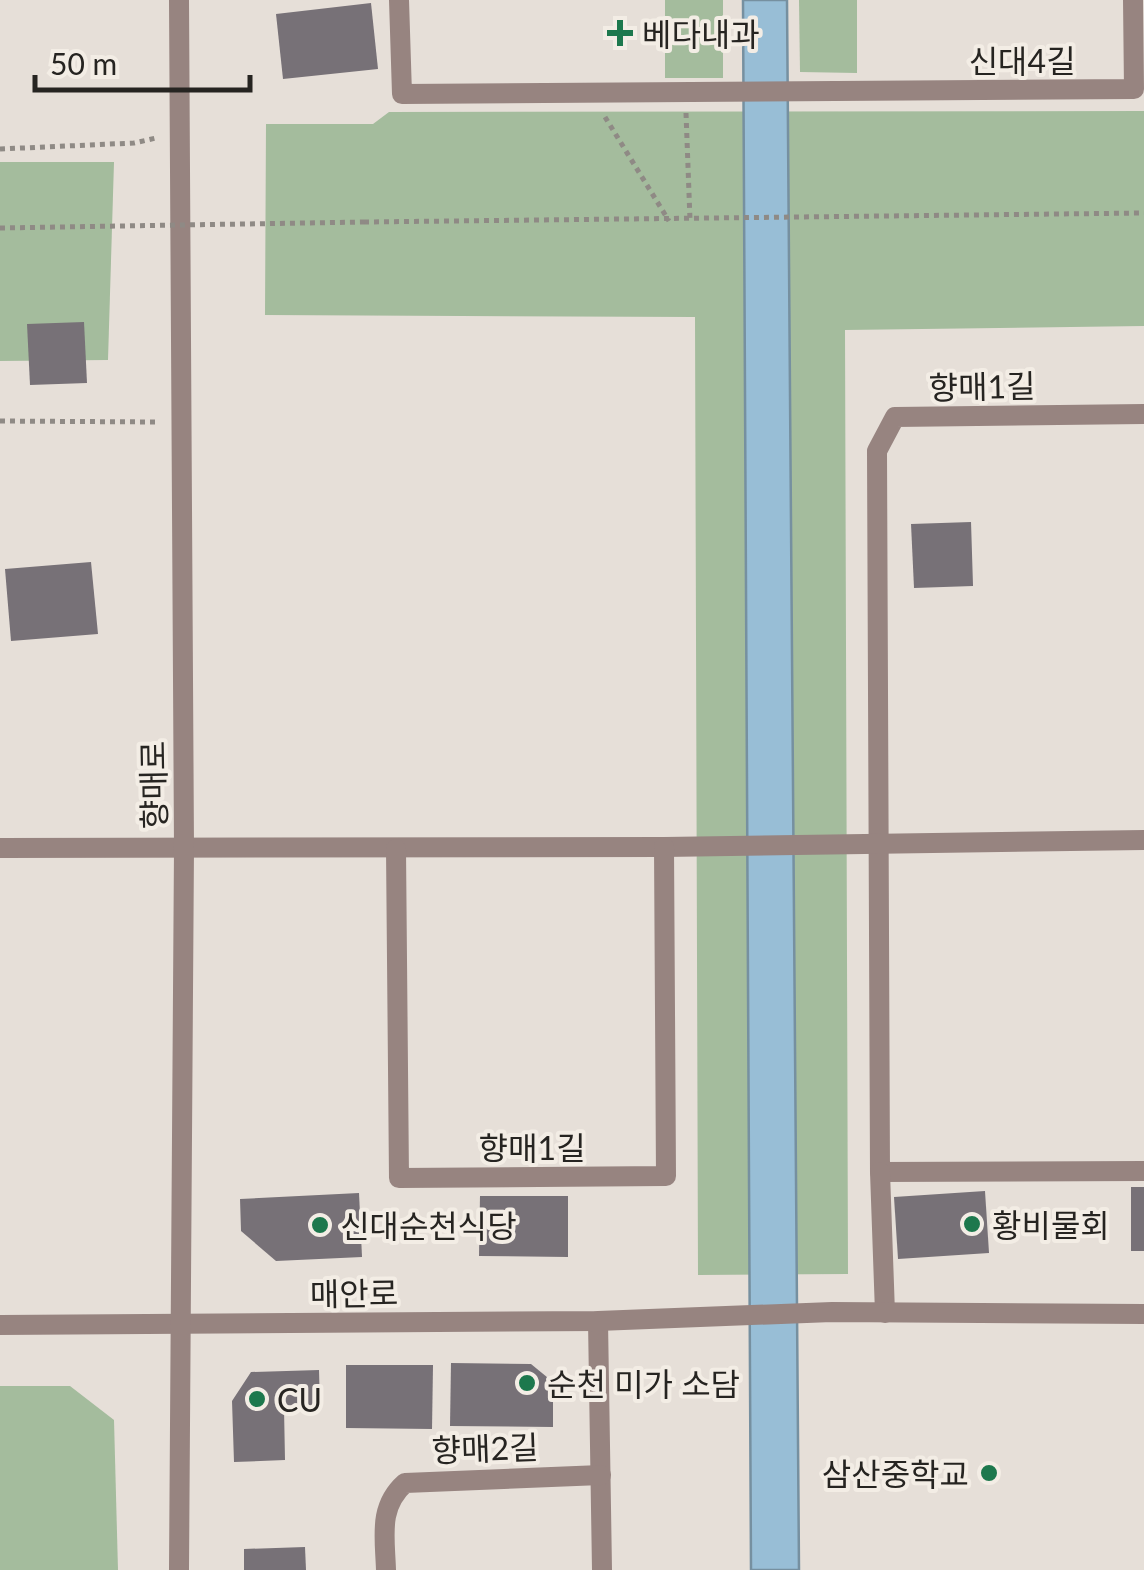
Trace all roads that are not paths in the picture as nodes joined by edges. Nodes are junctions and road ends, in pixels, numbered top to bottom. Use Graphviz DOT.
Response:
graph roads {
  1 [pos="179,0"];
  2 [pos="399,0"];
  3 [pos="1133,0"];
  4 [pos="1144,414"];
  5 [pos="1144,840"];
  6 [pos="878,845"];
  7 [pos="0,848"];
  8 [pos="184,848"];
  9 [pos="664,848"];
  10 [pos="396,849"];
  11 [pos="880,1172"];
  12 [pos="1144,1172"];
  13 [pos="885,1312"];
  14 [pos="1144,1314"];
  15 [pos="598,1321"];
  16 [pos="182,1324"];
  17 [pos="0,1325"];
  18 [pos="601,1475"];
  19 [pos="179,1570"];
  20 [pos="386,1570"];
  21 [pos="602,1570"];
  1 -- 8 [label="street, 향매로"];
  2 -- 3 [label="street, 신대4길"];
  4 -- 6 [label="street, 향매1길"];
  5 -- 6 [label="street"];
  6 -- 9 [label="street"];
  6 -- 11 [label="street, 향매1길"];
  7 -- 8 [label="street"];
  8 -- 10 [label="street"];
  8 -- 16 [label="street, 향매로"];
  9 -- 10 [label="street"];
  9 -- 10 [label="street, 향매1길"];
  11 -- 12 [label="street"];
  11 -- 13 [label="street, 향매1길"];
  13 -- 14 [label="street"];
  13 -- 15 [label="street, 매안로"];
  15 -- 16 [label="street, 매안로"];
  15 -- 18 [label="street"];
  16 -- 17 [label="street, 매안로"];
  16 -- 19 [label="street, 향매로"];
  18 -- 20 [label="street, 향매2길"];
  18 -- 21 [label="street"];
}
